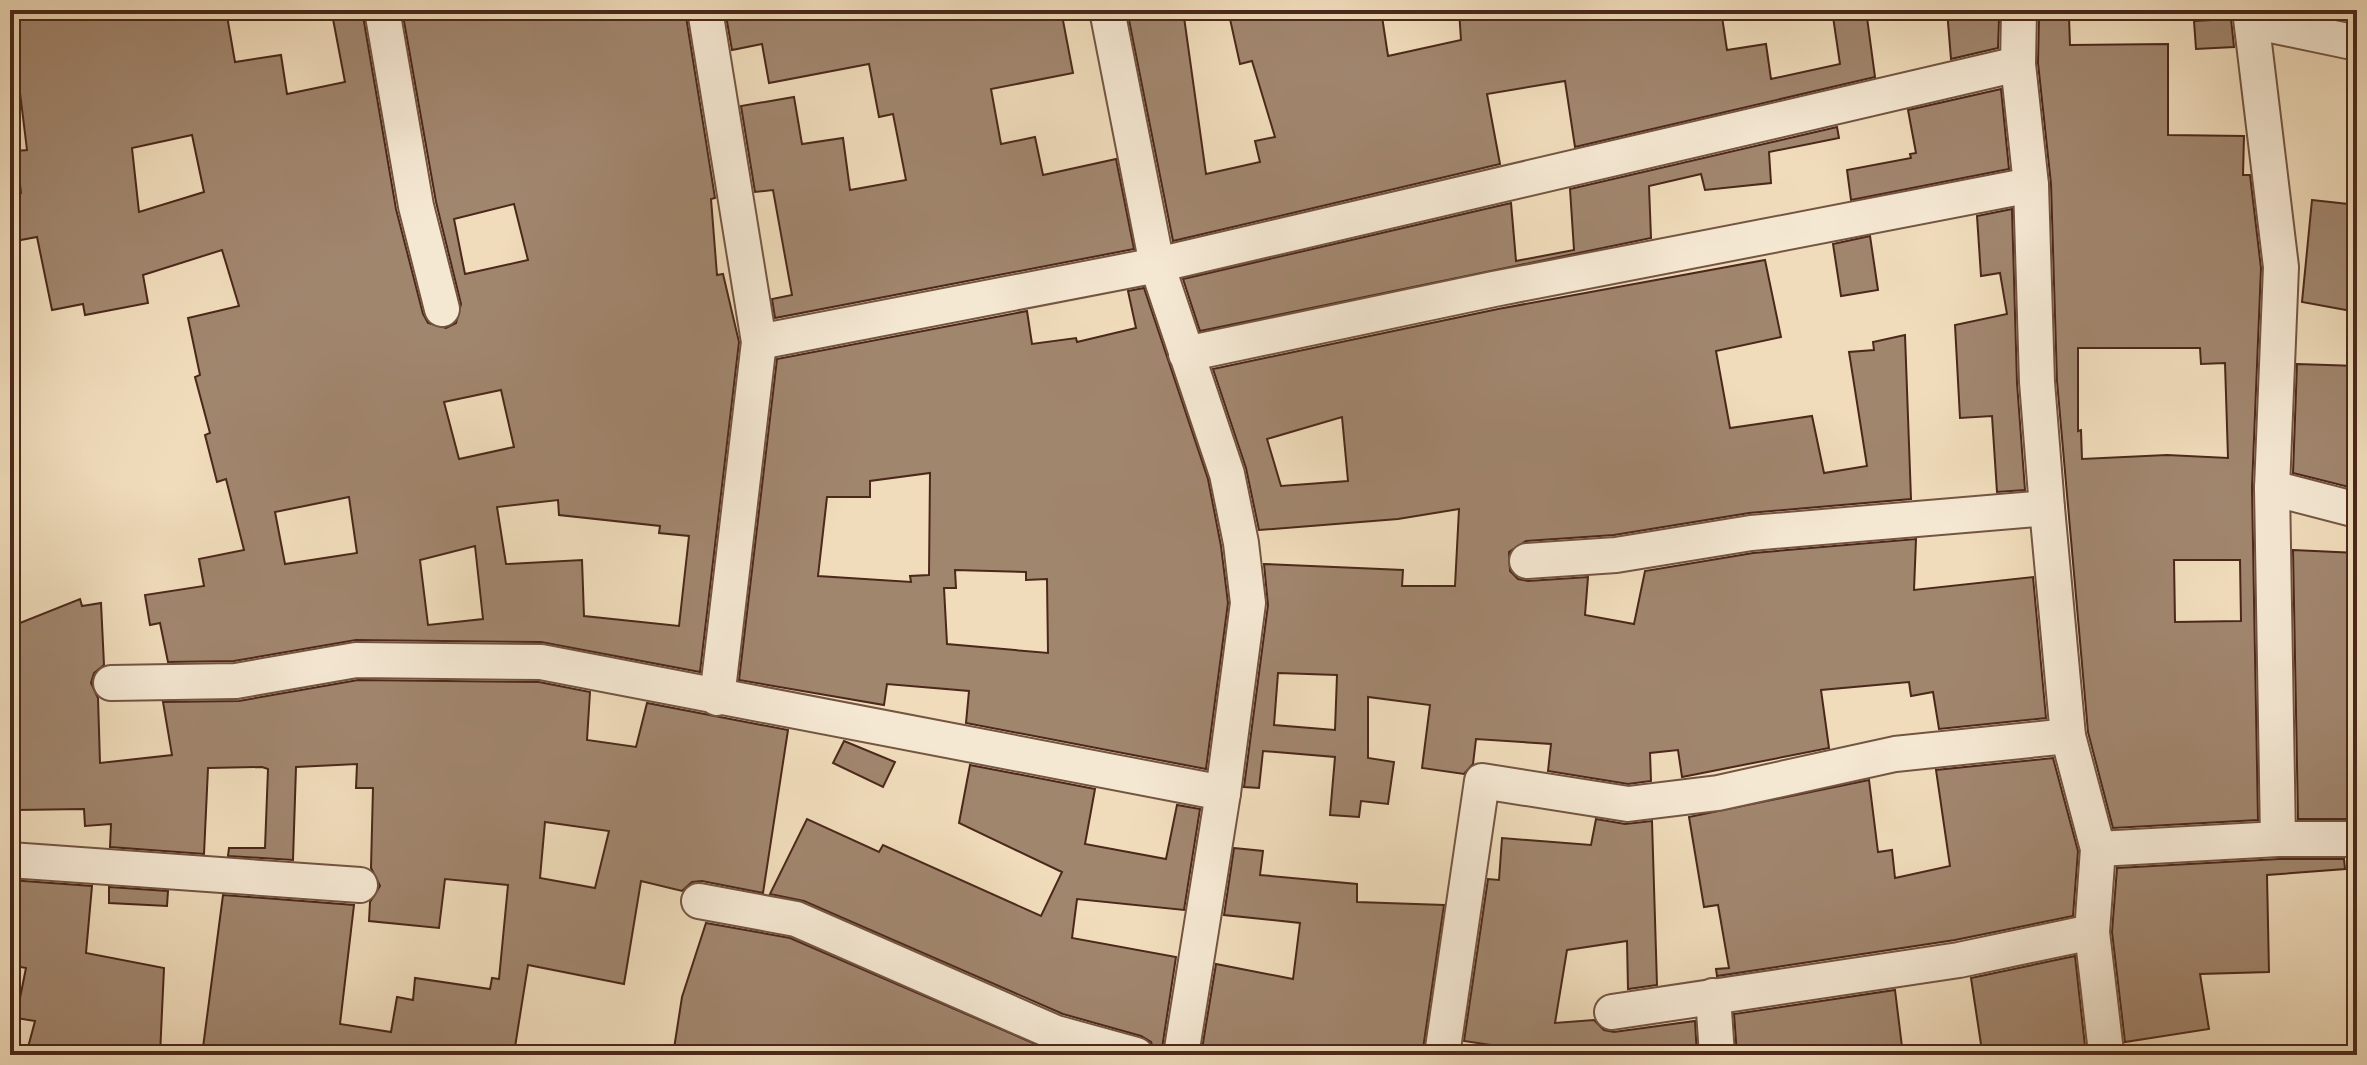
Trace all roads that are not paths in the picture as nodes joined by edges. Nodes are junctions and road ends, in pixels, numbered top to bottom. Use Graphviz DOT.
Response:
graph roads {
  1 [pos="382,10"];
  2 [pos="705,10"];
  3 [pos="1107,10"];
  4 [pos="2019,10"];
  5 [pos="2251,16"];
  6 [pos="2357,43"];
  7 [pos="2018,64"];
  8 [pos="2031,185"];
  9 [pos="1157,265"];
  10 [pos="442,309"];
  11 [pos="759,342"];
  12 [pos="1186,354"];
  13 [pos="2272,488"];
  14 [pos="2047,508"];
  15 [pos="2357,510"];
  16 [pos="1527,561"];
  17 [pos="111,683"];
  18 [pos="717,698"];
  19 [pos="2068,736"];
  20 [pos="1223,793"];
  21 [pos="2278,839"];
  22 [pos="2357,839"];
  23 [pos="2098,849"];
  24 [pos="10,860"];
  25 [pos="360,885"];
  26 [pos="699,901"];
  27 [pos="2092,932"];
  28 [pos="1713,996"];
  29 [pos="1612,1012"];
  30 [pos="2106,1052"];
  31 [pos="1136,1055"];
  32 [pos="1181,1055"];
  33 [pos="1442,1055"];
  34 [pos="1717,1055"];
  1 -- 10 [label="street"];
  2 -- 11 [label="street"];
  3 -- 9 [label="street"];
  4 -- 7 [label="street"];
  5 -- 6 [label="street"];
  5 -- 13 [label="street"];
  7 -- 8 [label="street"];
  7 -- 9 [label="street"];
  8 -- 12 [label="street"];
  8 -- 14 [label="street"];
  9 -- 11 [label="street"];
  9 -- 12 [label="street"];
  11 -- 18 [label="street"];
  12 -- 20 [label="street"];
  13 -- 15 [label="street"];
  13 -- 21 [label="street"];
  14 -- 16 [label="street"];
  14 -- 19 [label="street"];
  17 -- 18 [label="street"];
  18 -- 20 [label="street"];
  19 -- 23 [label="street"];
  19 -- 33 [label="street"];
  20 -- 32 [label="street"];
  21 -- 22 [label="street"];
  21 -- 23 [label="street"];
  23 -- 27 [label="street"];
  24 -- 25 [label="street"];
  26 -- 31 [label="street"];
  27 -- 28 [label="street"];
  27 -- 30 [label="street"];
  28 -- 29 [label="street"];
  28 -- 34 [label="street"];
}
